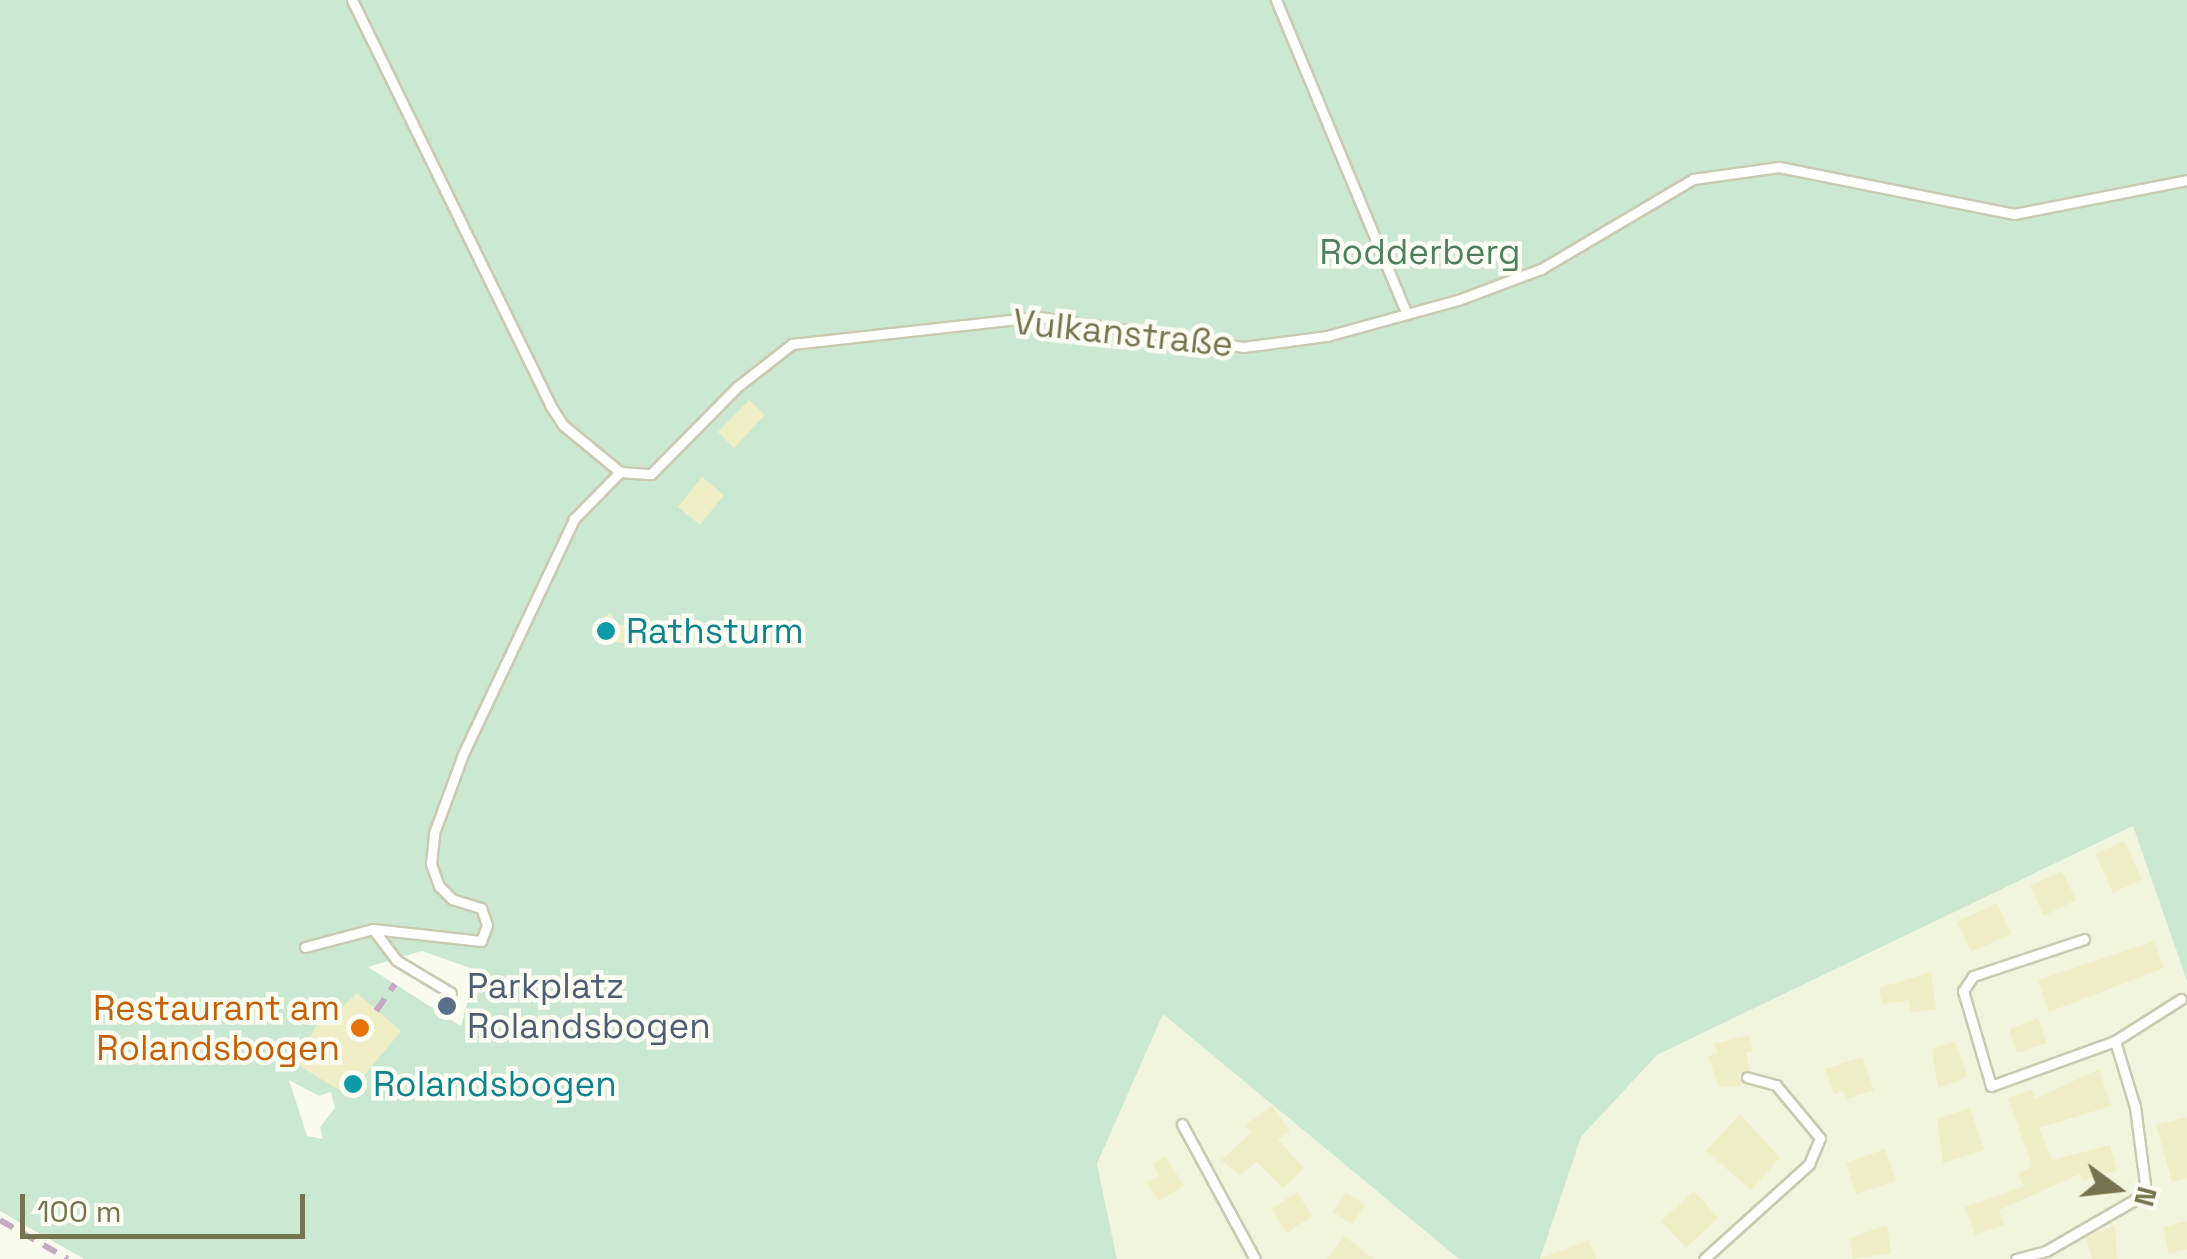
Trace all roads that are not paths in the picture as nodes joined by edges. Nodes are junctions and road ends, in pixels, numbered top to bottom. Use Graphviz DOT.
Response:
graph roads {
  1 [pos="352,0"];
  2 [pos="1276,0"];
  3 [pos="2187,180"];
  4 [pos="1407,314"];
  5 [pos="620,472"];
  6 [pos="373,929"];
  7 [pos="2084,939"];
  8 [pos="306,947"];
  9 [pos="451,993"];
  10 [pos="2181,1000"];
  11 [pos="2115,1041"];
  12 [pos="1748,1077"];
  13 [pos="1182,1124"];
  14 [pos="1255,1259"];
  15 [pos="1704,1259"];
  16 [pos="2016,1259"];
  1 -- 5 [label="lane"];
  2 -- 4 [label="lane"];
  3 -- 4 [label="lane, Vulkanstraße"];
  4 -- 5 [label="lane, Vulkanstraße"];
  5 -- 6 [label="lane"];
  6 -- 8 [label="lane"];
  6 -- 9 [label="lane"];
  7 -- 11 [label="lane"];
  10 -- 11 [label="lane"];
  11 -- 16 [label="lane"];
  12 -- 15 [label="lane"];
  13 -- 14 [label="lane"];
}
